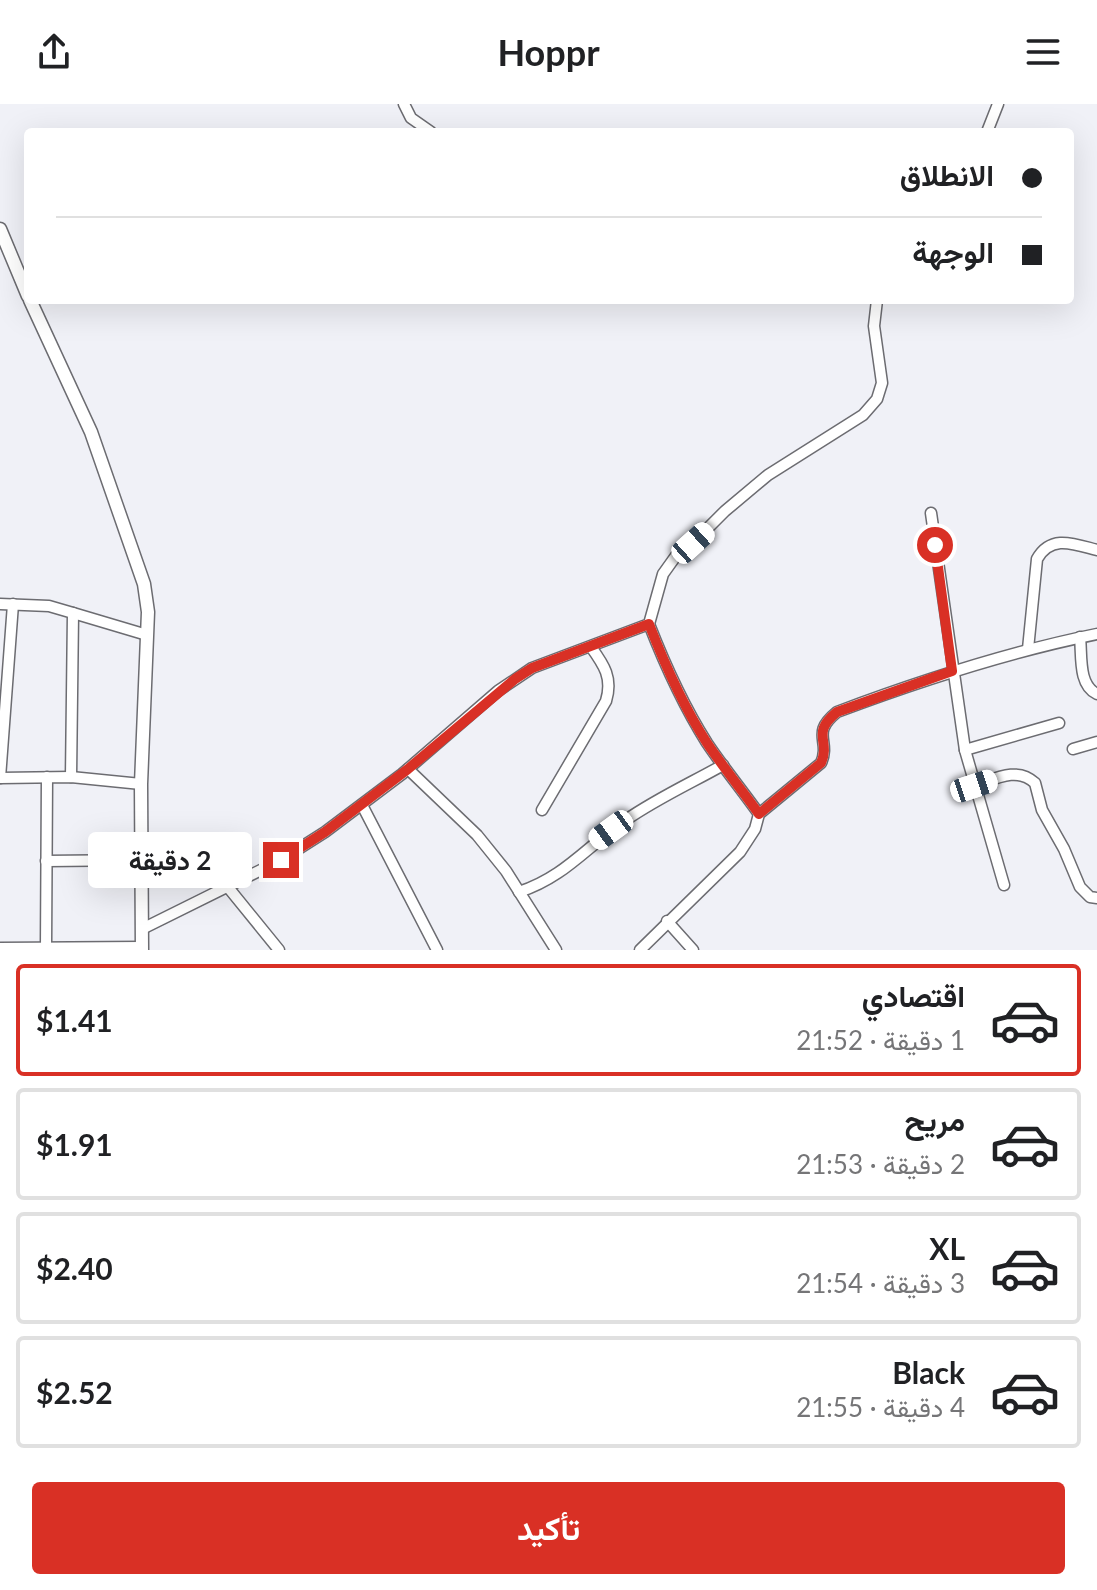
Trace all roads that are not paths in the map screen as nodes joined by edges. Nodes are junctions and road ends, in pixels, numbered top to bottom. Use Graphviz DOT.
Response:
graph roads {
  1 [pos="404,104"];
  2 [pos="998,104"];
  3 [pos="425,128"];
  4 [pos="989,128"];
  5 [pos="0,232"];
  6 [pos="24,287"];
  7 [pos="32,304"];
  8 [pos="877,304"];
  9 [pos="931,513"];
  10 [pos="1097,550"];
  11 [pos="0,604"];
  12 [pos="13,604"];
  13 [pos="73,613"];
  14 [pos="649,624"];
  15 [pos="1097,634"];
  16 [pos="147,635"];
  17 [pos="1080,637"];
  18 [pos="591,647"];
  19 [pos="1028,649"];
  20 [pos="952,671"];
  21 [pos="1097,694"];
  22 [pos="1059,723"];
  23 [pos="1097,742"];
  24 [pos="1073,749"];
  25 [pos="965,750"];
  26 [pos="723,765"];
  27 [pos="408,769"];
  28 [pos="47,777"];
  29 [pos="71,777"];
  30 [pos="0,778"];
  31 [pos="141,784"];
  32 [pos="974,786"];
  33 [pos="362,805"];
  34 [pos="542,810"];
  35 [pos="759,814"];
  36 [pos="142,860"];
  37 [pos="46,861"];
  38 [pos="1004,885"];
  39 [pos="227,886"];
  40 [pos="519,892"];
  41 [pos="1097,898"];
  42 [pos="667,921"];
  43 [pos="142,929"];
  44 [pos="46,947"];
  45 [pos="0,948"];
  46 [pos="142,948"];
  47 [pos="279,950"];
  48 [pos="437,950"];
  49 [pos="556,950"];
  50 [pos="640,950"];
  51 [pos="693,950"];
  1 -- 3 [label="street"];
  2 -- 4 [label="street"];
  5 -- 6 [label="street"];
  7 -- 16 [label="street"];
  8 -- 14 [label="street"];
  9 -- 20 [label="street"];
  10 -- 19 [label="street"];
  11 -- 12 [label="street"];
  12 -- 13 [label="street"];
  12 -- 30 [label="street"];
  13 -- 16 [label="street"];
  13 -- 29 [label="street"];
  14 -- 18 [label="street"];
  14 -- 26 [label="street"];
  15 -- 17 [label="street"];
  16 -- 31 [label="street"];
  17 -- 19 [label="street"];
  17 -- 21 [label="street"];
  18 -- 27 [label="street"];
  18 -- 34 [label="street"];
  19 -- 20 [label="street"];
  20 -- 25 [label="street"];
  20 -- 35 [label="street"];
  22 -- 25 [label="street"];
  23 -- 24 [label="street"];
  25 -- 32 [label="street"];
  26 -- 35 [label="street"];
  26 -- 40 [label="street"];
  27 -- 33 [label="street"];
  27 -- 40 [label="street"];
  28 -- 29 [label="street"];
  28 -- 30 [label="street"];
  28 -- 37 [label="street"];
  29 -- 31 [label="street"];
  31 -- 36 [label="street"];
  32 -- 38 [label="street"];
  32 -- 41 [label="street"];
  33 -- 39 [label="street"];
  33 -- 48 [label="street"];
  35 -- 42 [label="street"];
  36 -- 37 [label="street"];
  36 -- 43 [label="street"];
  37 -- 44 [label="street"];
  39 -- 43 [label="street"];
  39 -- 47 [label="street"];
  40 -- 49 [label="street"];
  42 -- 50 [label="street"];
  42 -- 51 [label="street"];
  43 -- 46 [label="street"];
  44 -- 45 [label="street"];
  44 -- 46 [label="street"];
}
